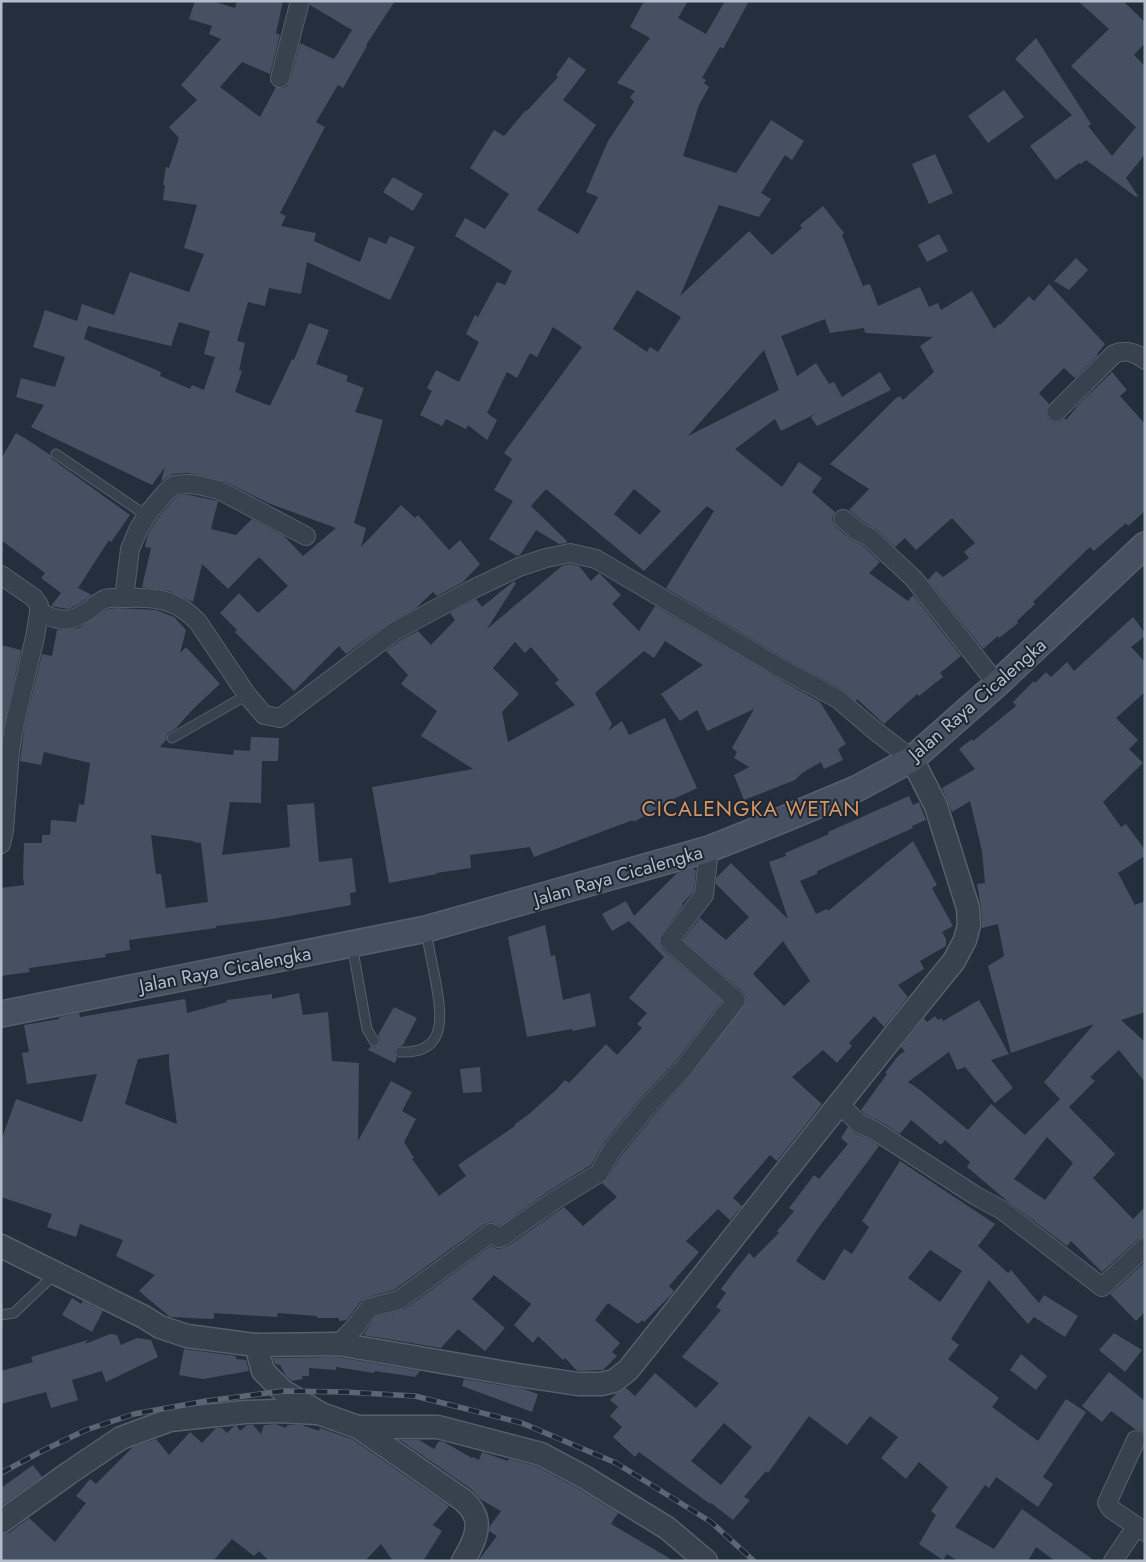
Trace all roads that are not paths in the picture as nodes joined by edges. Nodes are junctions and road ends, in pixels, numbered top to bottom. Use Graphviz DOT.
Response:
graph roads {
  1 [pos="300,1"];
  2 [pos="280,78"];
  3 [pos="1145,360"];
  4 [pos="1056,412"];
  5 [pos="56,454"];
  6 [pos="147,516"];
  7 [pos="843,519"];
  8 [pos="306,536"];
  9 [pos="1145,545"];
  10 [pos="1,574"];
  11 [pos="124,598"];
  12 [pos="40,614"];
  13 [pos="998,684"];
  14 [pos="247,695"];
  15 [pos="172,738"];
  16 [pos="912,759"];
  17 [pos="1,844"];
  18 [pos="709,849"];
  19 [pos="426,929"];
  20 [pos="351,944"];
  21 [pos="1,1014"];
  22 [pos="374,1041"];
  23 [pos="400,1052"];
  24 [pos="838,1104"];
  25 [pos="1,1246"];
  26 [pos="1145,1247"];
  27 [pos="56,1273"];
  28 [pos="1,1316"];
  29 [pos="338,1344"];
  30 [pos="256,1345"];
  31 [pos="321,1414"];
  32 [pos="358,1427"];
  33 [pos="1136,1440"];
  34 [pos="1,1522"];
  35 [pos="1140,1530"];
  36 [pos="463,1561"];
  37 [pos="706,1561"];
  38 [pos="1113,1561"];
  1 -- 2 [label="street"];
  3 -- 4 [label="street"];
  5 -- 6 [label="lane"];
  6 -- 8 [label="street"];
  6 -- 11 [label="street"];
  7 -- 13 [label="street"];
  9 -- 13 [label="main road, Jalan Raya Cicalengka"];
  10 -- 12 [label="street"];
  11 -- 12 [label="street"];
  11 -- 14 [label="street"];
  12 -- 17 [label="street"];
  13 -- 16 [label="main road, Jalan Raya Cicalengka"];
  14 -- 15 [label="lane"];
  14 -- 16 [label="street"];
  16 -- 18 [label="main road, Jalan Raya Cicalengka"];
  16 -- 24 [label="street"];
  18 -- 19 [label="main road, Jalan Raya Cicalengka"];
  18 -- 29 [label="street"];
  19 -- 20 [label="main road, Jalan Raya Cicalengka"];
  19 -- 23 [label="lane"];
  20 -- 21 [label="main road, Jalan Raya Cicalengka"];
  20 -- 22 [label="lane"];
  24 -- 26 [label="street"];
  24 -- 29 [label="street"];
  25 -- 27 [label="street"];
  27 -- 28 [label="lane"];
  27 -- 30 [label="street"];
  29 -- 30 [label="street"];
  30 -- 31 [label="street"];
  31 -- 32 [label="street"];
  31 -- 34 [label="street"];
  32 -- 36 [label="street"];
  32 -- 37 [label="street"];
  33 -- 35 [label="street"];
  35 -- 38 [label="street"];
}
